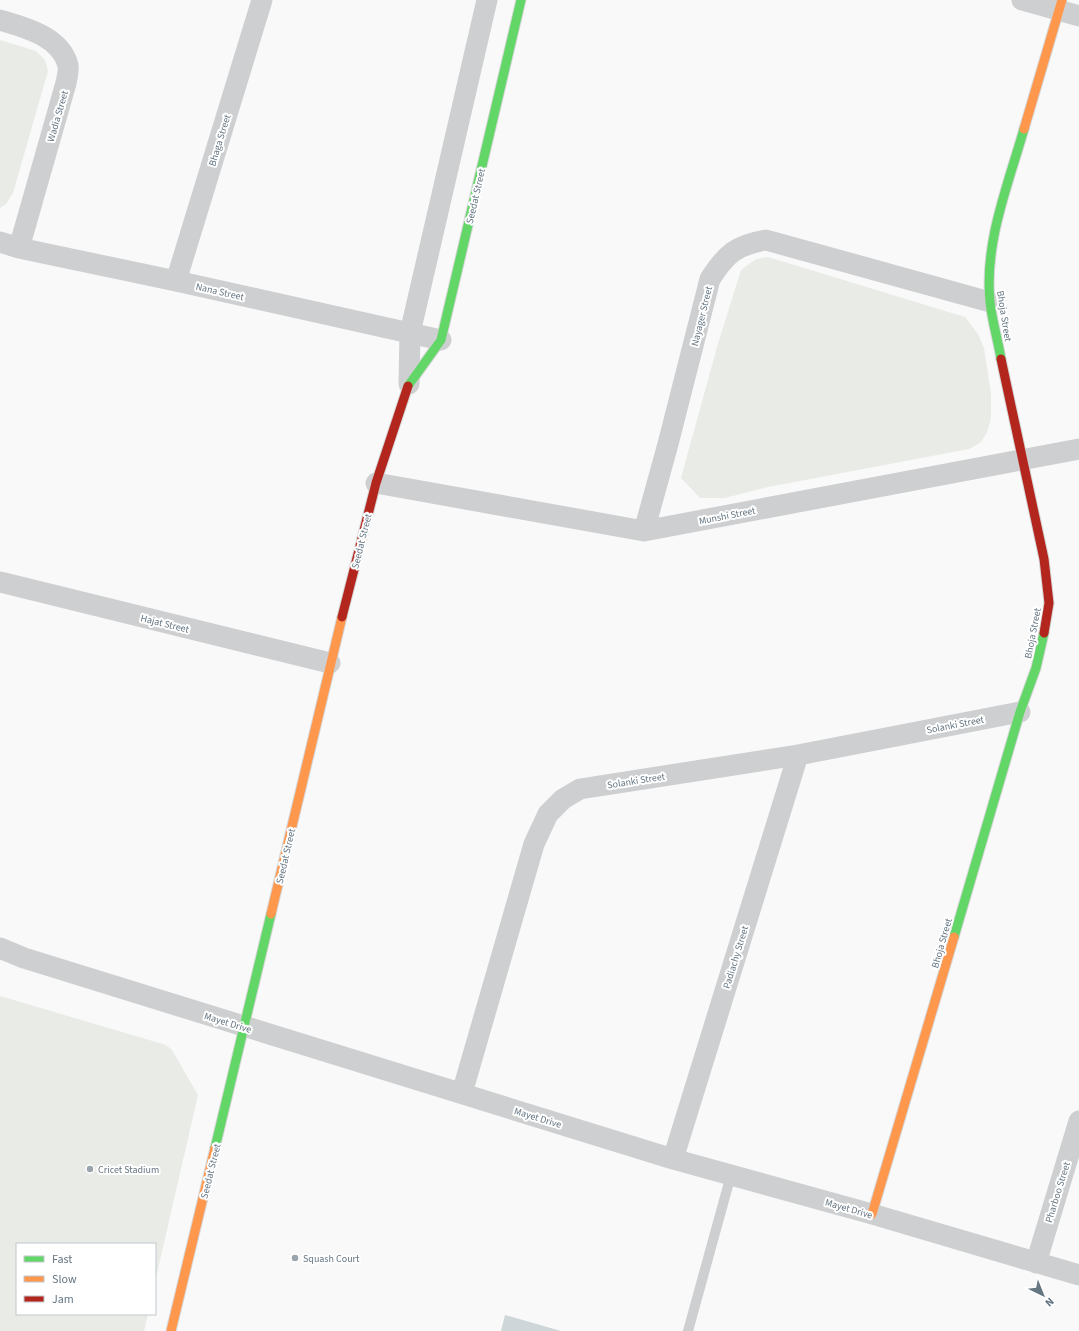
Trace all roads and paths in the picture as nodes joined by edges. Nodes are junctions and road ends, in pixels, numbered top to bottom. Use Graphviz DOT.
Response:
graph roads {
  1 [pos="262,0"];
  2 [pos="487,0"];
  3 [pos="521,0"];
  4 [pos="1022,0"];
  5 [pos="1060,5"];
  6 [pos="1079,16"];
  7 [pos="0,20"];
  8 [pos="9,245"];
  9 [pos="176,281"];
  10 [pos="990,302"];
  11 [pos="410,333"];
  12 [pos="441,340"];
  13 [pos="409,384"];
  14 [pos="1079,448"];
  15 [pos="1022,460"];
  16 [pos="376,483"];
  17 [pos="644,531"];
  18 [pos="0,582"];
  19 [pos="330,663"];
  20 [pos="1020,712"];
  21 [pos="798,755"];
  22 [pos="0,948"];
  23 [pos="244,1027"];
  24 [pos="462,1093"];
  25 [pos="1079,1121"];
  26 [pos="673,1159"];
  27 [pos="732,1175"];
  28 [pos="872,1214"];
  29 [pos="1036,1263"];
  30 [pos="1079,1275"];
  31 [pos="171,1331"];
  32 [pos="688,1331"];
  1 -- 9 [label="street, Bhaga Street"];
  2 -- 11 [label="street, Seedat Street"];
  3 -- 12 [label="street, Seedat Street"];
  4 -- 5 [label="street"];
  5 -- 6 [label="street"];
  5 -- 10 [label="street, Bhoja Street"];
  7 -- 8 [label="street, Wadia Street"];
  8 -- 9 [label="street, Nana Street"];
  9 -- 11 [label="street, Nana Street"];
  10 -- 15 [label="street, Bhoja Street"];
  10 -- 17 [label="street, Nayager Street"];
  11 -- 12 [label="street, Nana Street"];
  11 -- 13 [label="street, Seedat Street"];
  12 -- 13 [label="street, Seedat Street"];
  13 -- 16 [label="street, Seedat Street"];
  14 -- 15 [label="street, Munshi Street"];
  15 -- 17 [label="street, Munshi Street"];
  15 -- 20 [label="street, Bhoja Street"];
  16 -- 17 [label="street, Munshi Street"];
  16 -- 19 [label="street, Seedat Street"];
  18 -- 19 [label="street, Hajat Street"];
  19 -- 23 [label="street, Seedat Street"];
  20 -- 21 [label="street, Solanki Street"];
  20 -- 28 [label="street, Bhoja Street"];
  21 -- 24 [label="street, Solanki Street"];
  21 -- 26 [label="street, Padiachy Street"];
  22 -- 23 [label="street, Mayet Drive"];
  23 -- 24 [label="street, Mayet Drive"];
  23 -- 31 [label="street, Seedat Street"];
  24 -- 26 [label="street, Mayet Drive"];
  25 -- 29 [label="street, Pharboo Street"];
  26 -- 27 [label="street, Mayet Drive"];
  27 -- 28 [label="street, Mayet Drive"];
  27 -- 32 [label="lane"];
  28 -- 29 [label="street, Mayet Drive"];
  29 -- 30 [label="street, Mayet Drive"];
}
